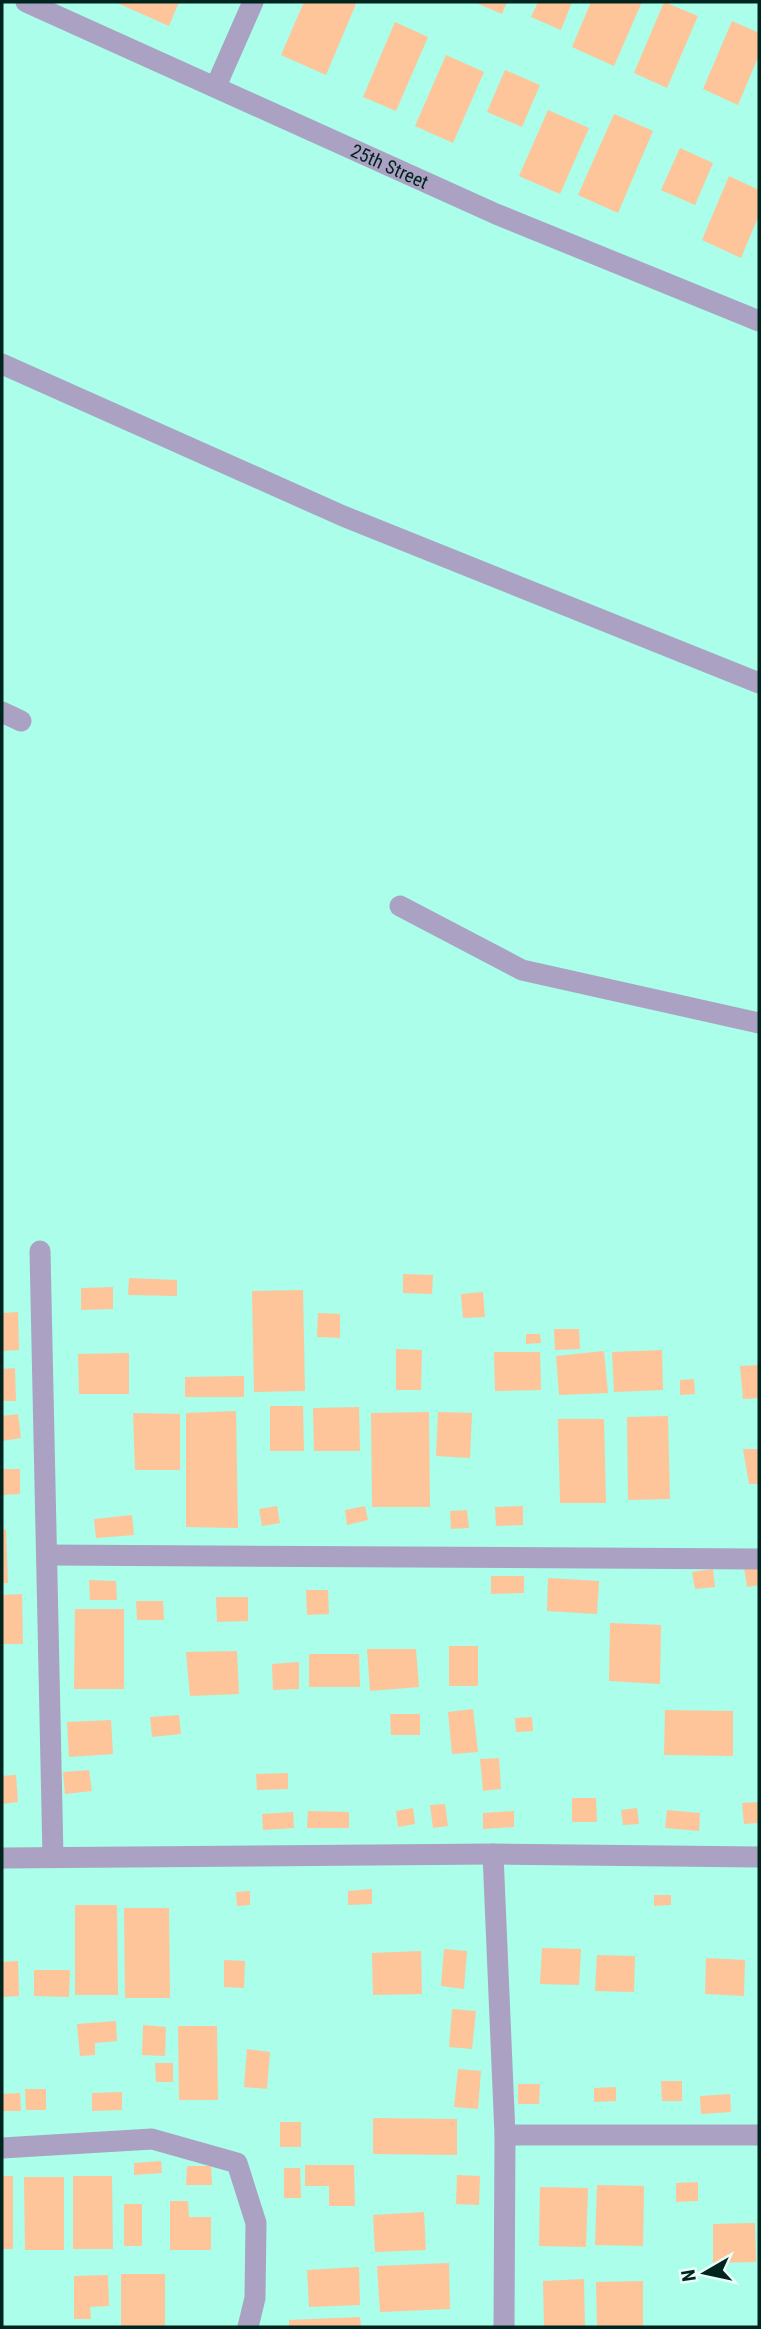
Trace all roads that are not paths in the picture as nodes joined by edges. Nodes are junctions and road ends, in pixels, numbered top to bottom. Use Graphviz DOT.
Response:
graph roads {
  1 [pos="26,2"];
  2 [pos="253,2"];
  3 [pos="216,86"];
  4 [pos="759,321"];
  5 [pos="2,364"];
  6 [pos="759,683"];
  7 [pos="400,906"];
  8 [pos="759,1023"];
  9 [pos="40,1251"];
  10 [pos="47,1555"];
  11 [pos="759,1559"];
  12 [pos="493,1854"];
  13 [pos="53,1857"];
  14 [pos="759,1857"];
  15 [pos="2,1858"];
  16 [pos="505,2135"];
  17 [pos="759,2135"];
  18 [pos="2,2148"];
  19 [pos="248,2327"];
  20 [pos="504,2327"];
  1 -- 3 [label="street, 25th Street"];
  2 -- 3 [label="street"];
  3 -- 4 [label="street, 25th Street"];
  5 -- 6 [label="street"];
  7 -- 8 [label="street"];
  9 -- 10 [label="street"];
  10 -- 11 [label="street"];
  10 -- 13 [label="street"];
  12 -- 13 [label="street"];
  12 -- 14 [label="street"];
  12 -- 16 [label="street"];
  13 -- 15 [label="street"];
  16 -- 17 [label="street"];
  16 -- 20 [label="street"];
  18 -- 19 [label="street"];
}
